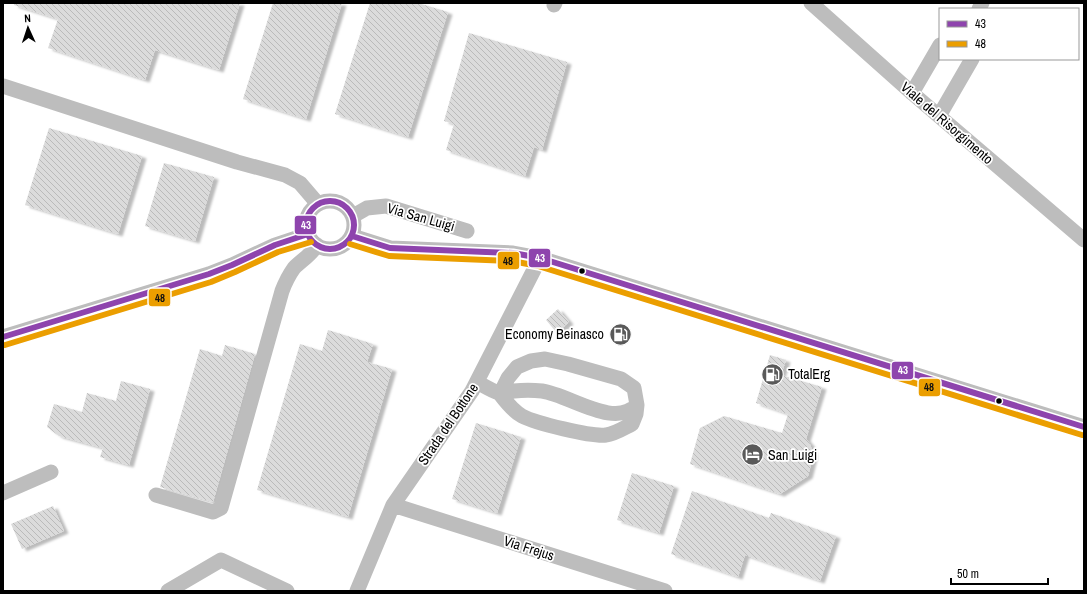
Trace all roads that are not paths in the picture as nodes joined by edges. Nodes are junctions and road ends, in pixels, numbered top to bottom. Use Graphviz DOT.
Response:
graph roads {
  1 [pos="811,3"];
  2 [pos="939,47"];
  3 [pos="971,60"];
  4 [pos="3,86"];
  5 [pos="912,93"];
  6 [pos="939,116"];
  7 [pos="318,204"];
  8 [pos="353,216"];
  9 [pos="467,231"];
  10 [pos="352,236"];
  11 [pos="313,240"];
  12 [pos="1084,240"];
  13 [pos="540,258"];
  14 [pos="3,337"];
  15 [pos="477,382"];
  16 [pos="500,394"];
  17 [pos="637,405"];
  18 [pos="1084,427"];
  19 [pos="51,472"];
  20 [pos="3,493"];
  21 [pos="156,495"];
  22 [pos="392,505"];
  23 [pos="168,591"];
  24 [pos="287,591"];
  25 [pos="357,591"];
  26 [pos="665,591"];
  1 -- 5 [label="street, Viale del Risorgimento"];
  2 -- 5 [label="street"];
  3 -- 6 [label="street"];
  4 -- 7 [label="street"];
  5 -- 6 [label="street, Viale del Risorgimento"];
  6 -- 12 [label="street, Viale del Risorgimento"];
  7 -- 8 [label="street"];
  7 -- 11 [label="street"];
  8 -- 9 [label="street, Via San Luigi"];
  8 -- 10 [label="street"];
  10 -- 11 [label="street"];
  10 -- 13 [label="street, Via San Luigi"];
  11 -- 14 [label="street"];
  11 -- 21 [label="street"];
  13 -- 15 [label="street, Strada del Bottone"];
  13 -- 18 [label="street, Via San Luigi"];
  15 -- 16 [label="street"];
  15 -- 22 [label="street, Strada del Bottone"];
  16 -- 17 [label="street"];
  16 -- 17 [label="street"];
  16 -- 17 [label="street"];
  19 -- 20 [label="street"];
  22 -- 25 [label="street, Strada del Bottone"];
  22 -- 26 [label="street, Via Frejus"];
  23 -- 24 [label="street"];
}
